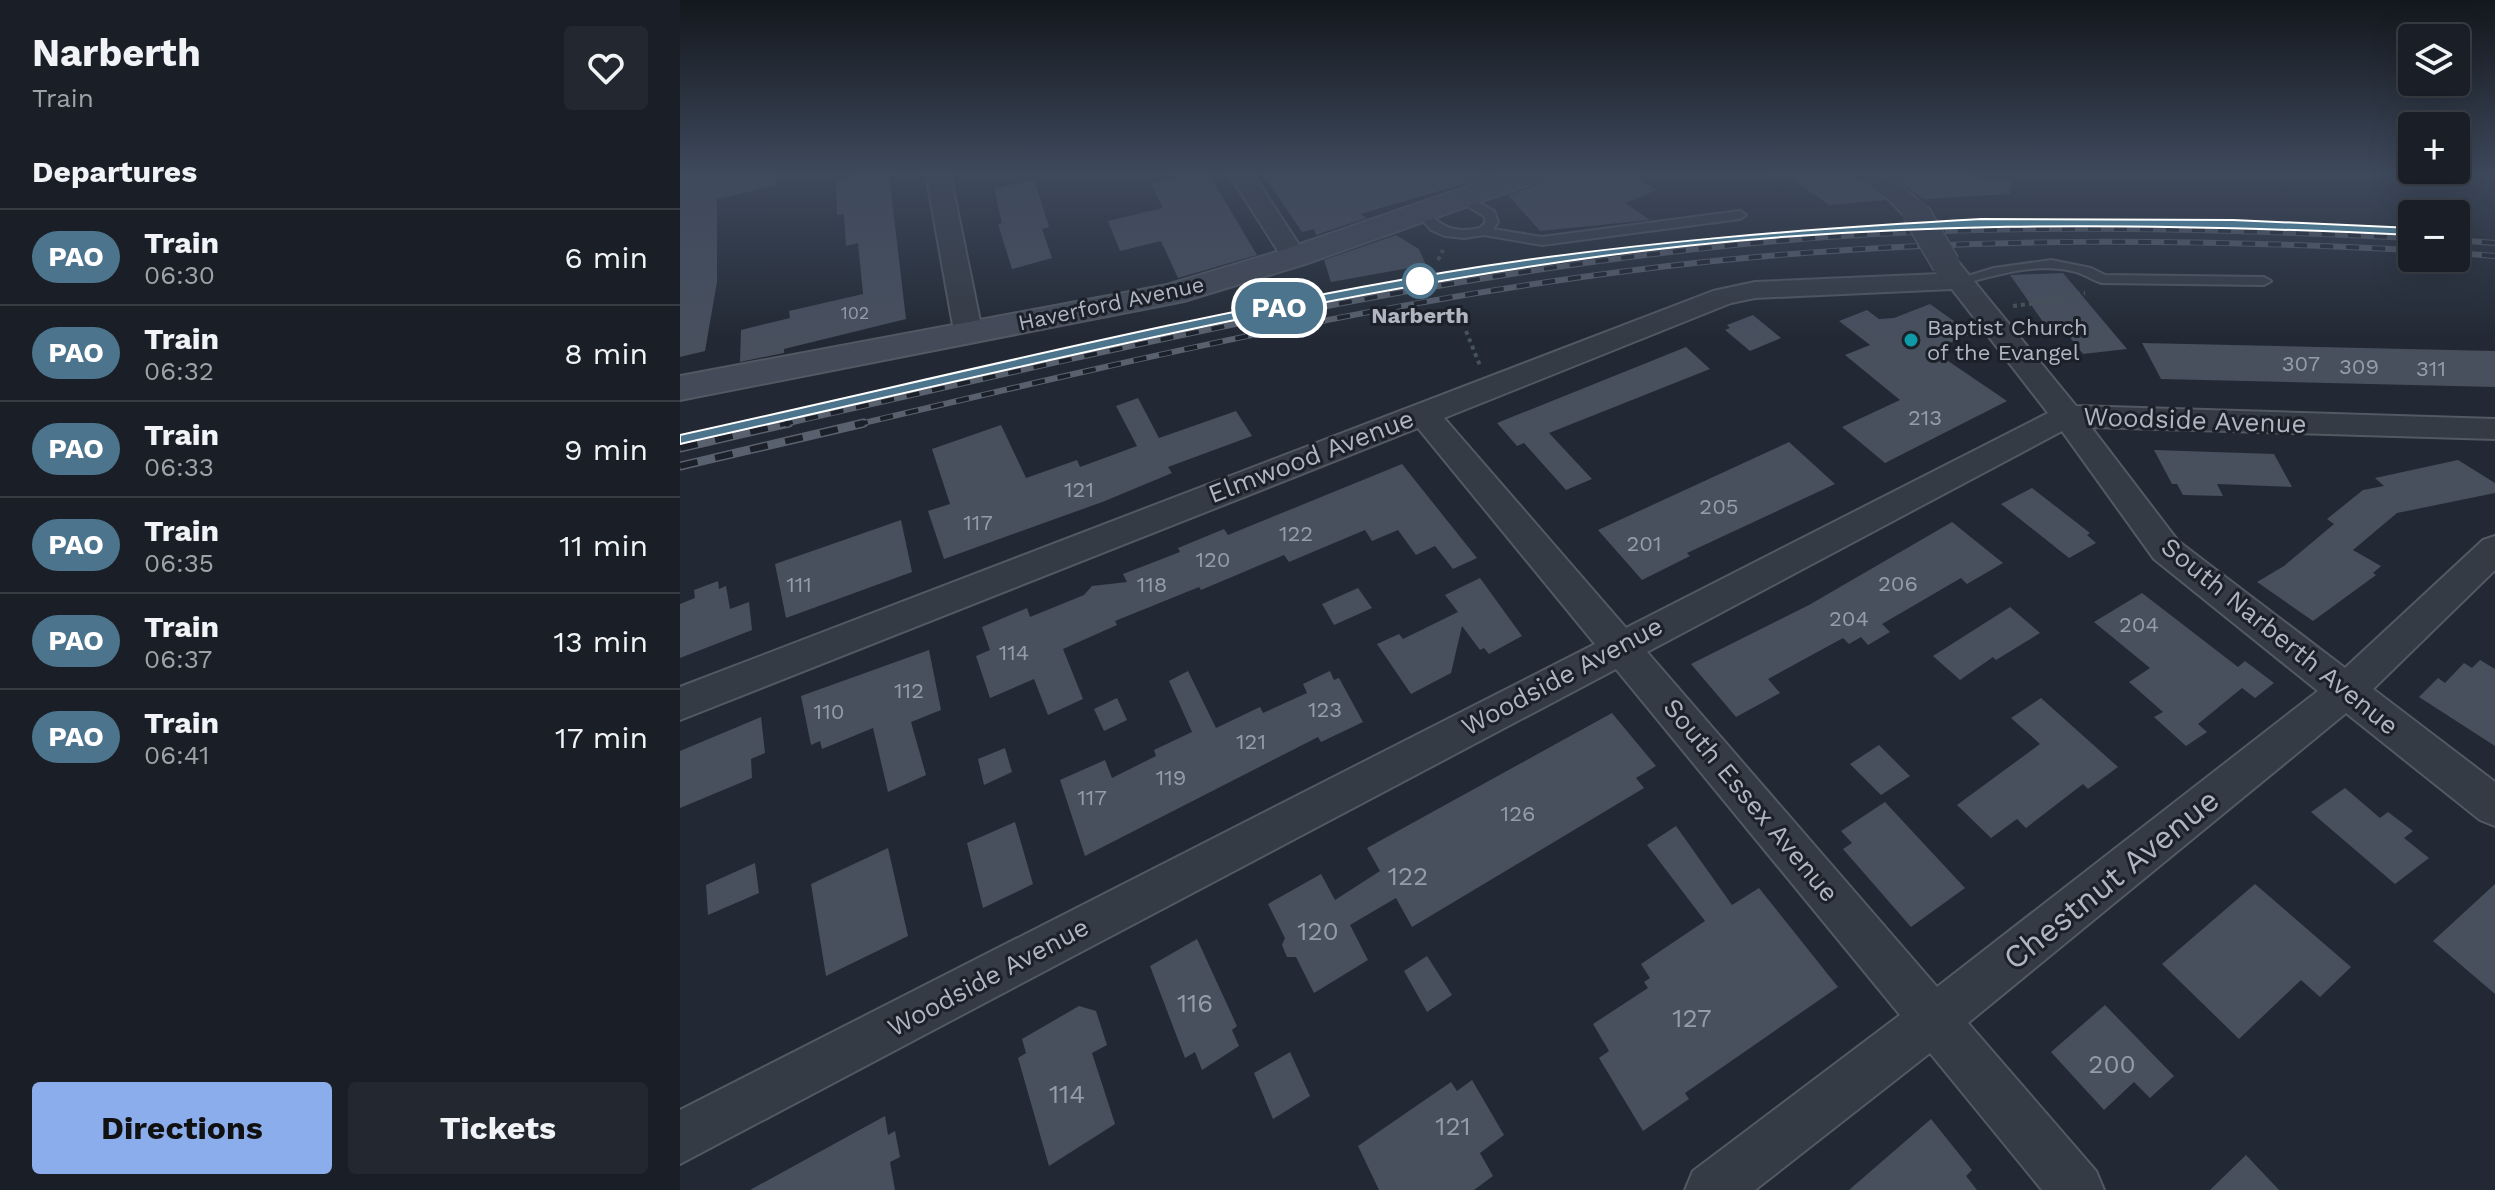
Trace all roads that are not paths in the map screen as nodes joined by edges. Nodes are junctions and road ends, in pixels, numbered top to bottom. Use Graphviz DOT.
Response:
graph roads {
  1 [pos="949,230"];
  2 [pos="1276,230"];
  3 [pos="1374,230"];
  4 [pos="1437,230"];
  5 [pos="1627,230"];
  6 [pos="1926,230"];
  7 [pos="1484,231"];
  8 [pos="1294,257"];
  9 [pos="1952,272"];
  10 [pos="2264,281"];
  11 [pos="968,331"];
  12 [pos="680,388"];
  13 [pos="1423,413"];
  14 [pos="2067,416"];
  15 [pos="2495,429"];
  16 [pos="2495,549"];
  17 [pos="1621,645"];
  18 [pos="2347,690"];
  19 [pos="680,704"];
  20 [pos="2495,807"];
  21 [pos="1935,1019"];
  22 [pos="680,1138"];
  23 [pos="1712,1190"];
  24 [pos="2077,1190"];
  1 -- 11 [label="street"];
  2 -- 8 [label="street"];
  3 -- 8 [label="street, Haverford Avenue"];
  4 -- 7 [label="lane"];
  5 -- 7 [label="lane"];
  6 -- 9 [label="street, South Narberth Avenue, bridge"];
  8 -- 11 [label="street, Haverford Avenue"];
  9 -- 10 [label="lane"];
  9 -- 13 [label="street, Elmwood Avenue"];
  9 -- 14 [label="street, South Narberth Avenue"];
  11 -- 12 [label="street, Haverford Avenue"];
  13 -- 17 [label="street, South Essex Avenue"];
  13 -- 19 [label="street, Elmwood Avenue"];
  14 -- 15 [label="street, Woodside Avenue"];
  14 -- 17 [label="street, Woodside Avenue"];
  14 -- 18 [label="street, South Narberth Avenue"];
  16 -- 18 [label="street, Chestnut Avenue"];
  17 -- 21 [label="street, South Essex Avenue"];
  17 -- 22 [label="street, Woodside Avenue"];
  18 -- 20 [label="street, South Narberth Avenue"];
  18 -- 21 [label="street, Chestnut Avenue"];
  21 -- 23 [label="street, Chestnut Avenue"];
  21 -- 24 [label="street, South Essex Avenue"];
}
